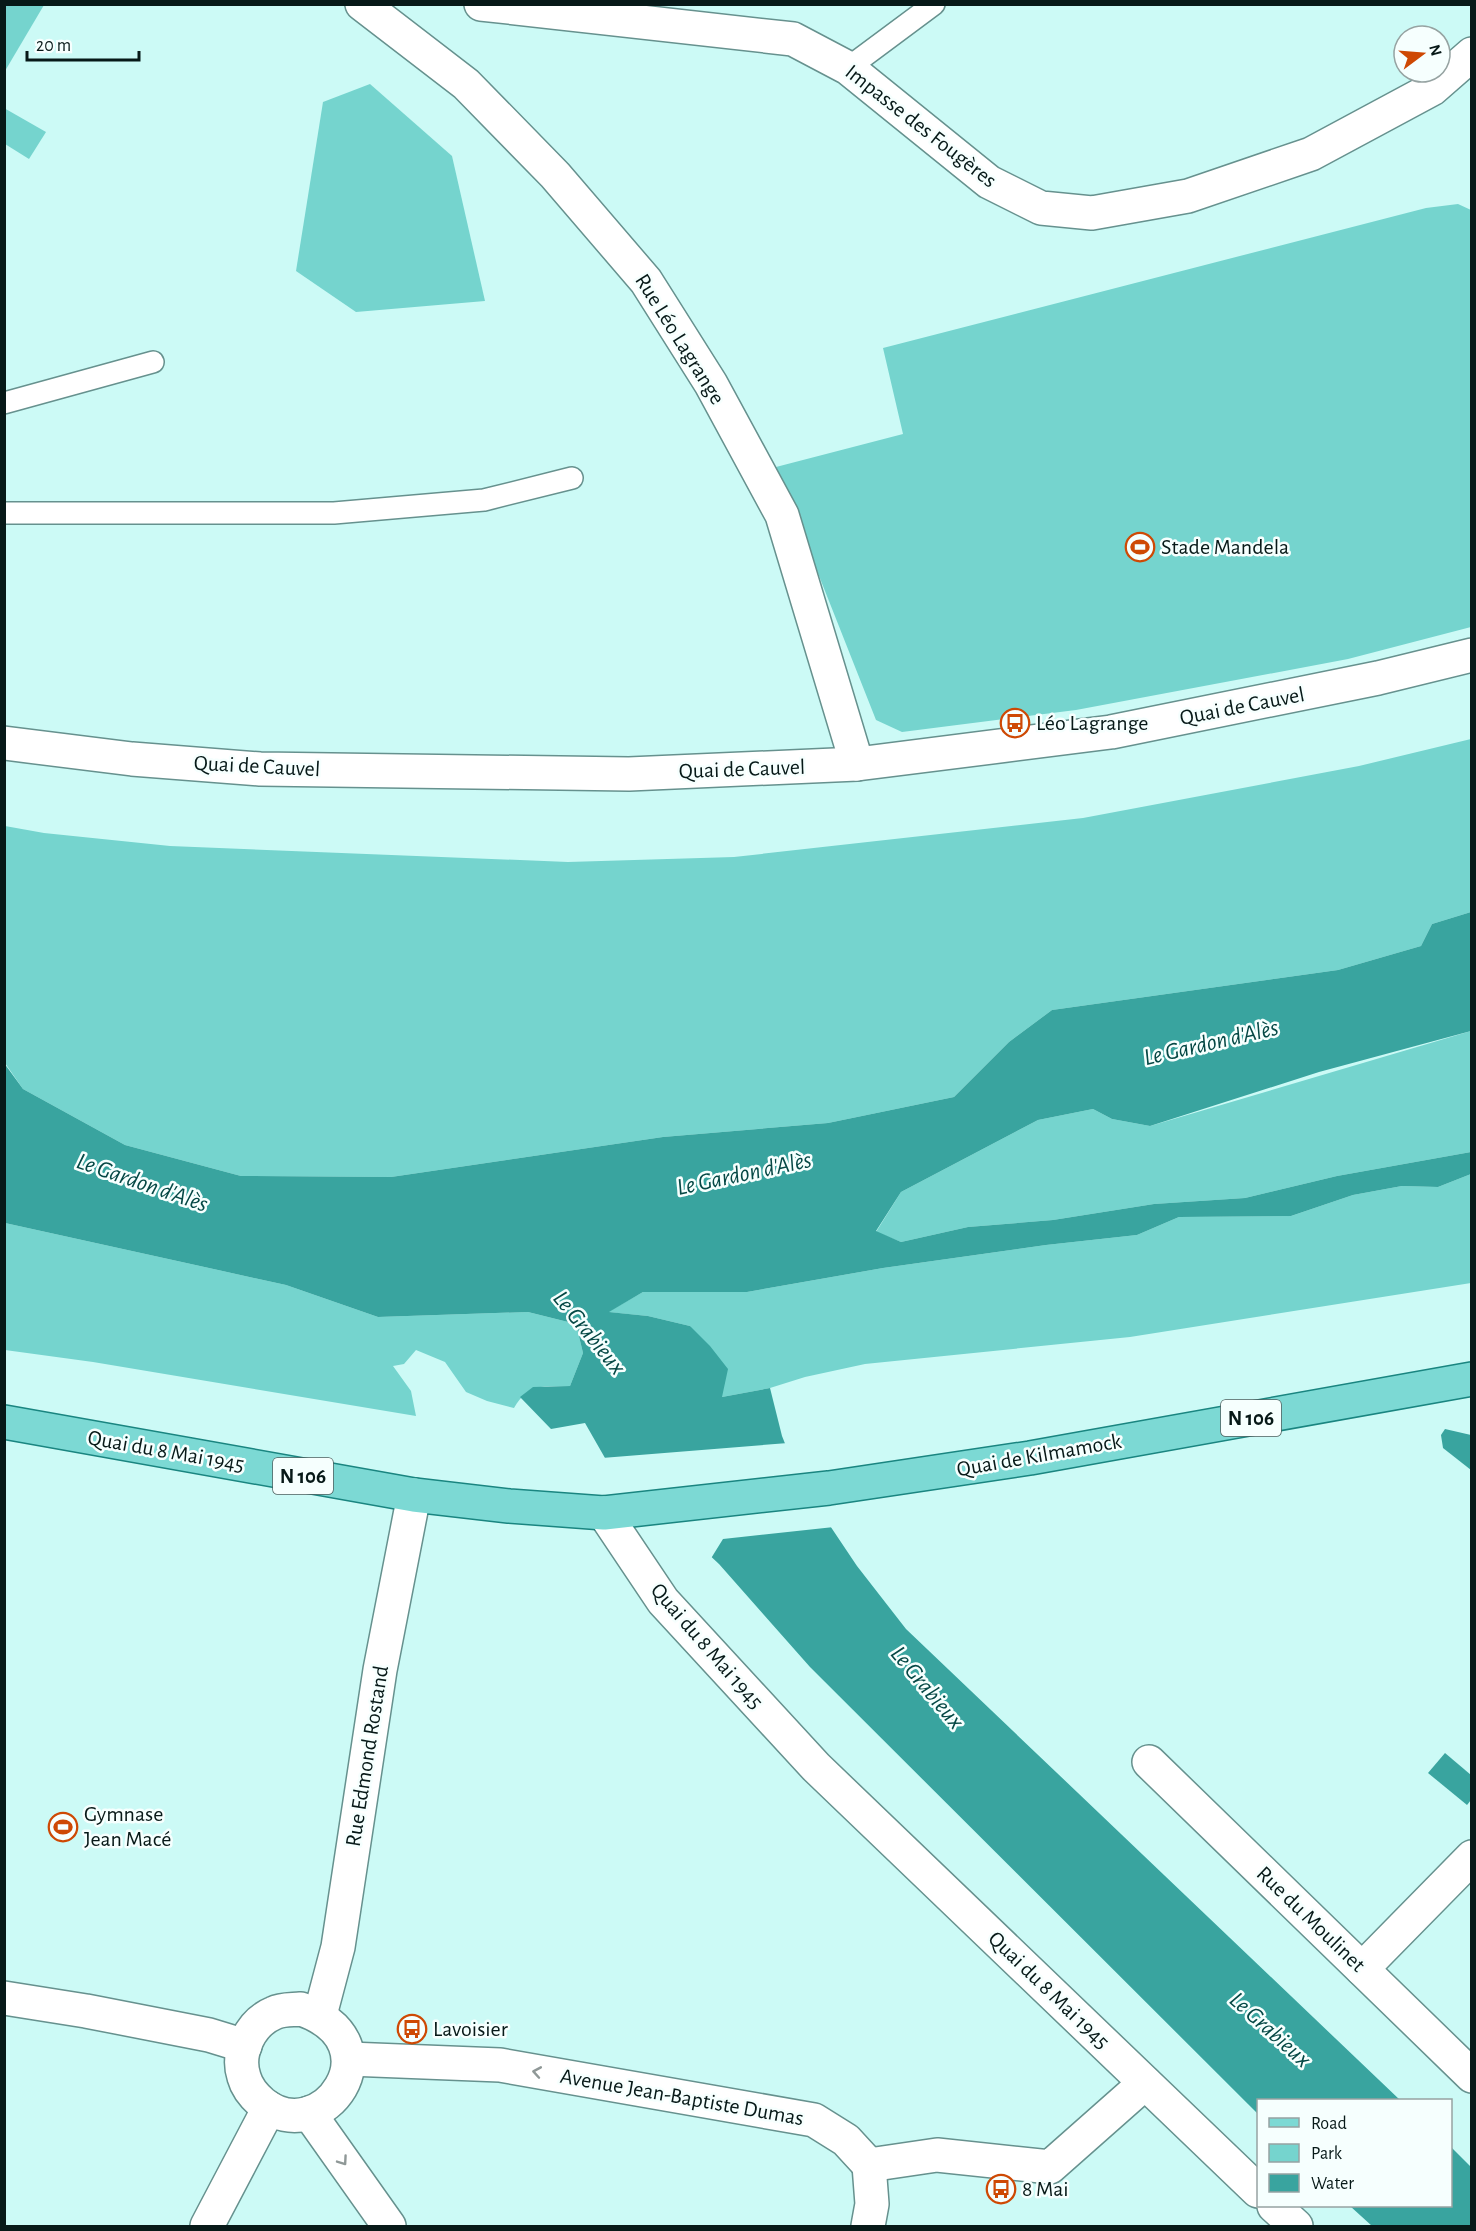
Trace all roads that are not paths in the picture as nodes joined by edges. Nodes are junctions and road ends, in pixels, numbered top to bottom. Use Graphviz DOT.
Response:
graph roads {
  1 [pos="363,4"];
  2 [pos="481,4"];
  3 [pos="934,4"];
  4 [pos="1472,54"];
  5 [pos="848,68"];
  6 [pos="153,362"];
  7 [pos="4,403"];
  8 [pos="572,478"];
  9 [pos="4,513"];
  10 [pos="1472,655"];
  11 [pos="4,743"];
  12 [pos="857,764"];
  13 [pos="1472,1379"];
  14 [pos="4,1422"];
  15 [pos="414,1496"];
  16 [pos="604,1513"];
  17 [pos="1149,1762"];
  18 [pos="1472,1857"];
  19 [pos="1362,1969"];
  20 [pos="4,1998"];
  21 [pos="320,2016"];
  22 [pos="245,2046"];
  23 [pos="349,2059"];
  24 [pos="1472,2076"];
  25 [pos="1145,2083"];
  26 [pos="269,2108"];
  27 [pos="309,2113"];
  28 [pos="868,2165"];
  29 [pos="1257,2190"];
  30 [pos="1276,2207"];
  31 [pos="207,2226"];
  32 [pos="389,2226"];
  33 [pos="868,2226"];
  34 [pos="1296,2226"];
  1 -- 12 [label="street, Rue Léo Lagrange"];
  2 -- 5 [label="street, Impasse des Fougères"];
  3 -- 5 [label="lane"];
  4 -- 5 [label="street, Impasse des Fougères"];
  6 -- 7 [label="lane"];
  8 -- 9 [label="lane"];
  10 -- 12 [label="street, Quai de Cauvel"];
  11 -- 12 [label="street, Quai de Cauvel"];
  13 -- 16 [label="main road, Quai de Kilmamock / N 106"];
  14 -- 15 [label="main road, Quai du 8 Mai 1945 / N 106"];
  15 -- 16 [label="main road, Quai du 8 Mai 1945 / N 106"];
  15 -- 21 [label="street, Rue Edmond Rostand"];
  16 -- 25 [label="street, Quai du 8 Mai 1945"];
  17 -- 19 [label="street, Rue du Moulinet"];
  18 -- 19 [label="street"];
  19 -- 24 [label="street, Rue du Moulinet"];
  20 -- 22 [label="street"];
  21 -- 22 [label="street"];
  21 -- 23 [label="street"];
  22 -- 26 [label="street"];
  23 -- 27 [label="street"];
  28 -- 23 [label="street, Avenue Jean-Baptiste Dumas, one-way"];
  25 -- 28 [label="street"];
  25 -- 29 [label="street, Quai du 8 Mai 1945"];
  26 -- 27 [label="street"];
  26 -- 31 [label="street"];
  27 -- 32 [label="street, one-way"];
  28 -- 33 [label="street"];
  30 -- 34 [label="street"];
}
